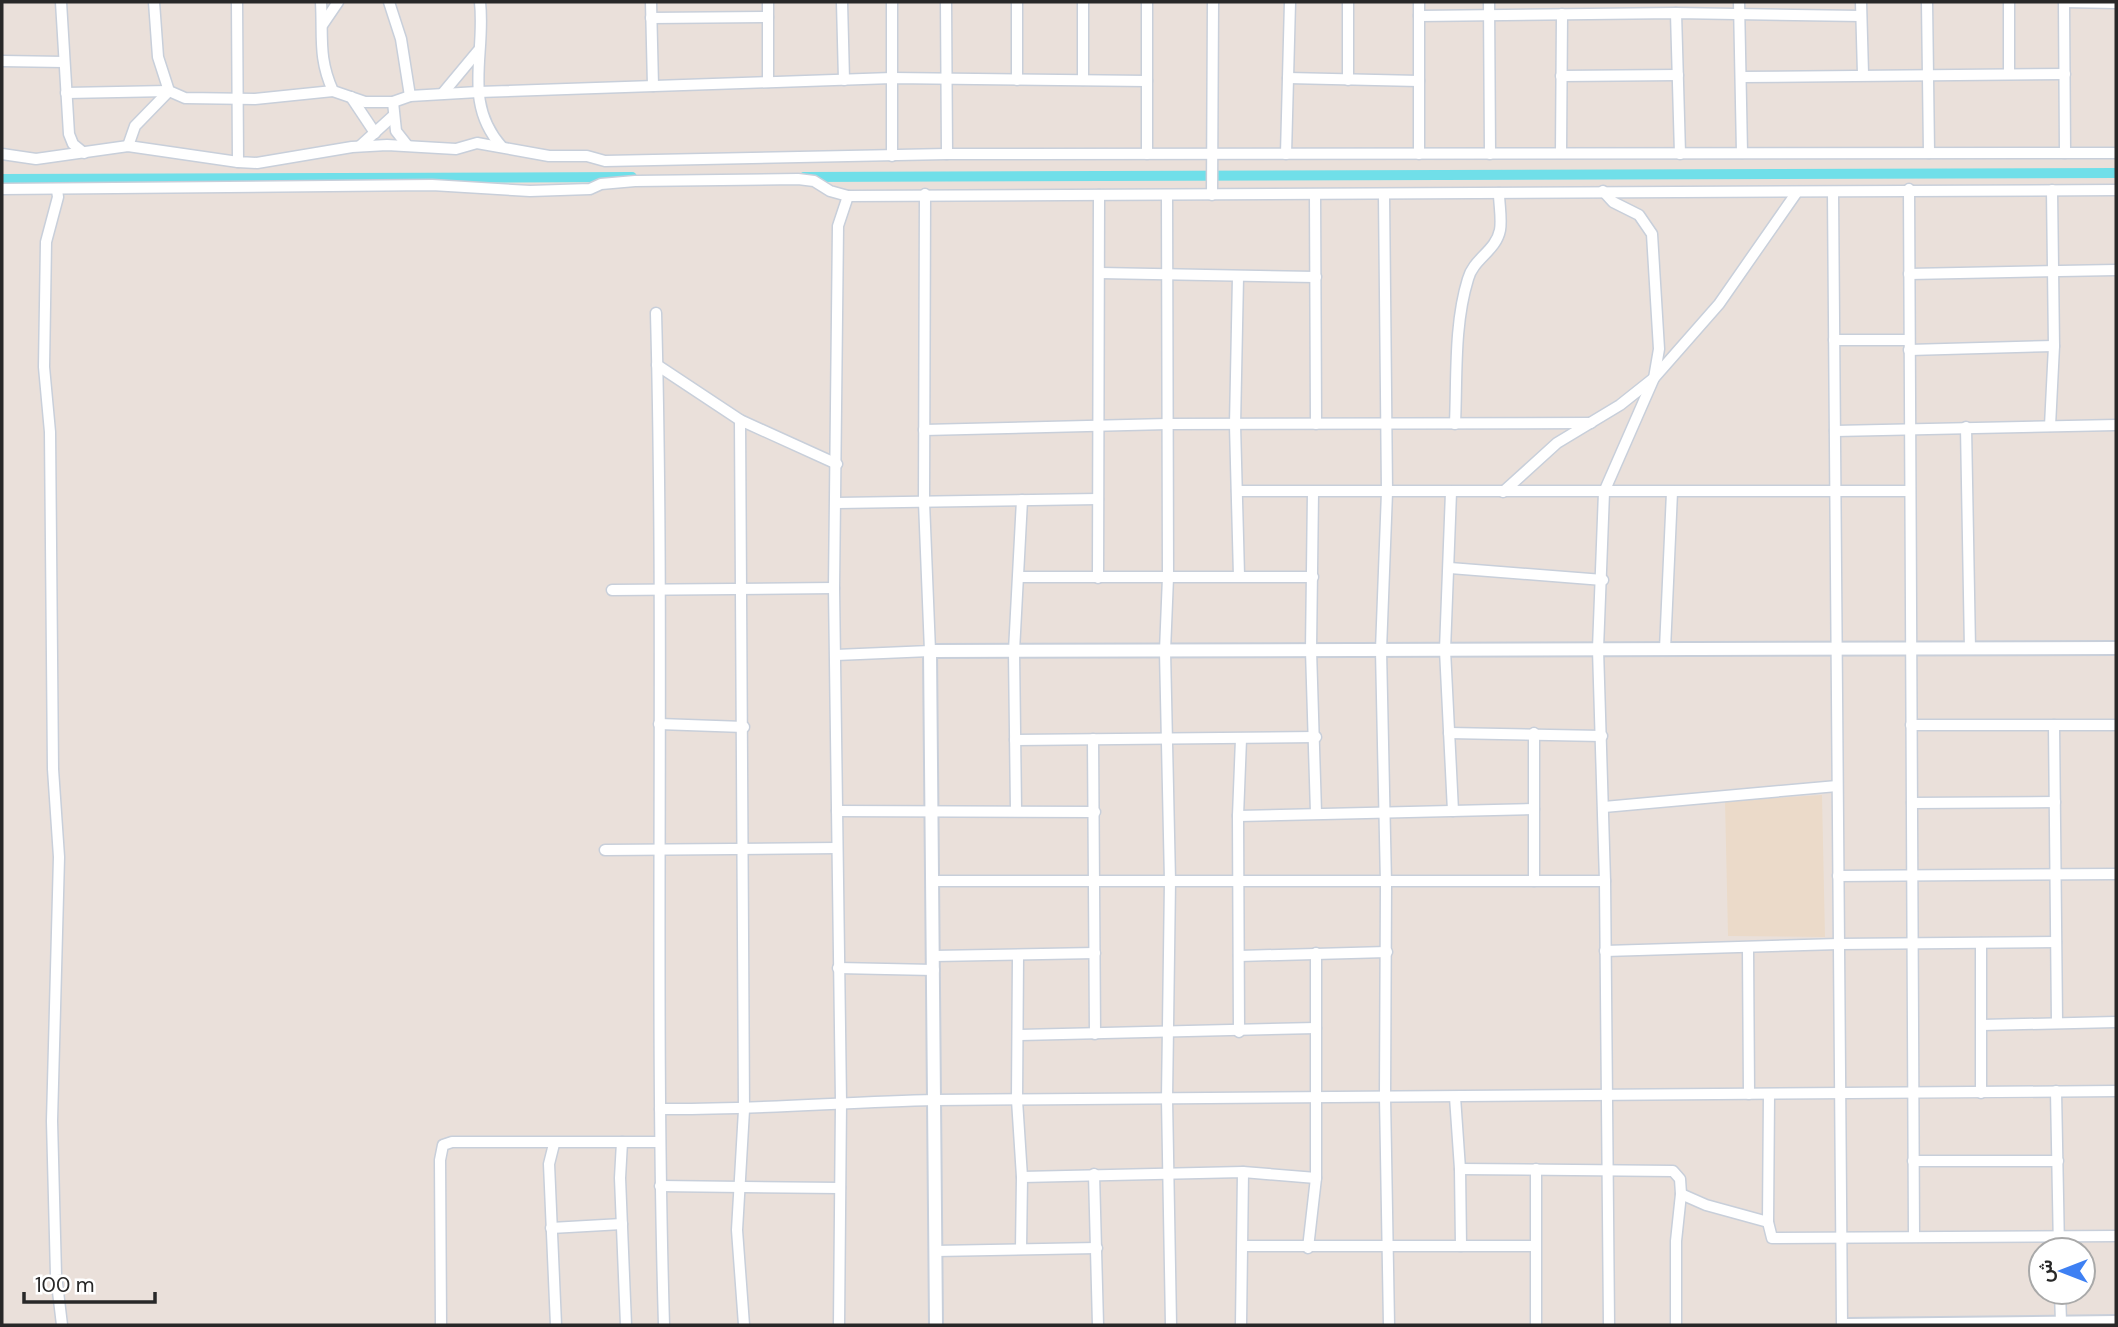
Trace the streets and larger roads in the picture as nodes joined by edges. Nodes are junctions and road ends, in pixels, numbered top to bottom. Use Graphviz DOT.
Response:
graph roads {
  1 [pos="61,2"];
  2 [pos="154,2"];
  3 [pos="237,2"];
  4 [pos="321,2"];
  5 [pos="338,2"];
  6 [pos="389,2"];
  7 [pos="480,2"];
  8 [pos="651,2"];
  9 [pos="768,2"];
  10 [pos="842,2"];
  11 [pos="892,2"];
  12 [pos="946,2"];
  13 [pos="1017,2"];
  14 [pos="1083,2"];
  15 [pos="1147,2"];
  16 [pos="1213,2"];
  17 [pos="1290,2"];
  18 [pos="1348,2"];
  19 [pos="1419,2"];
  20 [pos="1489,2"];
  21 [pos="1614,2"];
  22 [pos="1739,2"];
  23 [pos="1861,2"];
  24 [pos="1927,2"];
  25 [pos="2009,2"];
  26 [pos="2064,2"];
  27 [pos="2116,3"];
  28 [pos="1676,13"];
  29 [pos="1562,14"];
  30 [pos="1614,14"];
  31 [pos="1489,15"];
  32 [pos="1739,15"];
  33 [pos="1419,16"];
  34 [pos="1861,16"];
  35 [pos="768,17"];
  36 [pos="652,18"];
  37 [pos="322,25"];
  38 [pos="478,51"];
  39 [pos="2,61"];
  40 [pos="64,62"];
  41 [pos="326,74"];
  42 [pos="1863,74"];
  43 [pos="1928,74"];
  44 [pos="2009,74"];
  45 [pos="2065,74"];
  46 [pos="1678,75"];
  47 [pos="1561,76"];
  48 [pos="1741,77"];
  49 [pos="892,78"];
  50 [pos="1288,78"];
  51 [pos="947,79"];
  52 [pos="844,80"];
  53 [pos="1017,80"];
  54 [pos="1083,80"];
  55 [pos="1348,80"];
  56 [pos="1419,80"];
  57 [pos="1147,81"];
  58 [pos="768,82"];
  59 [pos="653,86"];
  60 [pos="169,91"];
  61 [pos="334,91"];
  62 [pos="312,92"];
  63 [pos="478,92"];
  64 [pos="66,93"];
  65 [pos="443,93"];
  66 [pos="410,96"];
  67 [pos="351,97"];
  68 [pos="236,99"];
  69 [pos="393,102"];
  70 [pos="393,116"];
  71 [pos="375,133"];
  72 [pos="407,145"];
  73 [pos="128,146"];
  74 [pos="360,146"];
  75 [pos="502,147"];
  76 [pos="84,153"];
  77 [pos="1561,153"];
  78 [pos="1742,153"];
  79 [pos="1929,153"];
  80 [pos="2065,153"];
  81 [pos="2116,153"];
  82 [pos="947,154"];
  83 [pos="1147,154"];
  84 [pos="1286,154"];
  85 [pos="1419,154"];
  86 [pos="1490,154"];
  87 [pos="1679,154"];
  88 [pos="2,155"];
  89 [pos="892,156"];
  90 [pos="1214,160"];
  91 [pos="238,162"];
  92 [pos="2,189"];
  93 [pos="1909,189"];
  94 [pos="57,190"];
  95 [pos="1212,190"];
  96 [pos="2052,190"];
  97 [pos="2116,190"];
  98 [pos="1603,191"];
  99 [pos="1797,192"];
  100 [pos="1499,193"];
  101 [pos="1833,193"];
  102 [pos="925,194"];
  103 [pos="1384,194"];
  104 [pos="1099,195"];
  105 [pos="1167,195"];
  106 [pos="1315,195"];
  107 [pos="848,196"];
  108 [pos="2116,270"];
  109 [pos="2053,271"];
  110 [pos="1100,273"];
  111 [pos="1909,274"];
  112 [pos="1168,275"];
  113 [pos="1238,277"];
  114 [pos="1316,277"];
  115 [pos="656,313"];
  116 [pos="1834,340"];
  117 [pos="1909,345"];
  118 [pos="2054,346"];
  119 [pos="657,365"];
  120 [pos="1654,378"];
  121 [pos="740,420"];
  122 [pos="1591,423"];
  123 [pos="1168,424"];
  124 [pos="1317,424"];
  125 [pos="1385,424"];
  126 [pos="1455,424"];
  127 [pos="1235,425"];
  128 [pos="2116,425"];
  129 [pos="1097,426"];
  130 [pos="2050,426"];
  131 [pos="1910,428"];
  132 [pos="1966,428"];
  133 [pos="924,430"];
  134 [pos="1835,431"];
  135 [pos="837,464"];
  136 [pos="1237,491"];
  137 [pos="1910,491"];
  138 [pos="1313,492"];
  139 [pos="1387,492"];
  140 [pos="1451,492"];
  141 [pos="1503,492"];
  142 [pos="1604,492"];
  143 [pos="1672,492"];
  144 [pos="1835,493"];
  145 [pos="1098,499"];
  146 [pos="1022,500"];
  147 [pos="924,502"];
  148 [pos="837,503"];
  149 [pos="1450,568"];
  150 [pos="1240,576"];
  151 [pos="1020,577"];
  152 [pos="1168,577"];
  153 [pos="1313,577"];
  154 [pos="1098,578"];
  155 [pos="1603,580"];
  156 [pos="741,588"];
  157 [pos="834,588"];
  158 [pos="612,590"];
  159 [pos="659,591"];
  160 [pos="2116,648"];
  161 [pos="1598,649"];
  162 [pos="1665,649"];
  163 [pos="1836,649"];
  164 [pos="1970,649"];
  165 [pos="1311,650"];
  166 [pos="1381,650"];
  167 [pos="1446,650"];
  168 [pos="1911,650"];
  169 [pos="930,651"];
  170 [pos="1014,651"];
  171 [pos="1165,651"];
  172 [pos="836,656"];
  173 [pos="659,724"];
  174 [pos="1911,725"];
  175 [pos="2054,725"];
  176 [pos="2116,725"];
  177 [pos="744,727"];
  178 [pos="1449,733"];
  179 [pos="1534,733"];
  180 [pos="1602,736"];
  181 [pos="1316,737"];
  182 [pos="1167,738"];
  183 [pos="1093,739"];
  184 [pos="1241,739"];
  185 [pos="1015,740"];
  186 [pos="1837,786"];
  187 [pos="2055,802"];
  188 [pos="1912,803"];
  189 [pos="1604,807"];
  190 [pos="1534,809"];
  191 [pos="836,811"];
  192 [pos="933,811"];
  193 [pos="1016,811"];
  194 [pos="1453,811"];
  195 [pos="1095,812"];
  196 [pos="1385,812"];
  197 [pos="1316,813"];
  198 [pos="1238,816"];
  199 [pos="837,848"];
  200 [pos="745,849"];
  201 [pos="605,850"];
  202 [pos="662,850"];
  203 [pos="2056,874"];
  204 [pos="2116,874"];
  205 [pos="1912,875"];
  206 [pos="1838,876"];
  207 [pos="933,881"];
  208 [pos="1095,881"];
  209 [pos="1170,881"];
  210 [pos="1238,881"];
  211 [pos="1534,881"];
  212 [pos="1605,881"];
  213 [pos="1386,884"];
  214 [pos="2056,942"];
  215 [pos="1912,943"];
  216 [pos="1981,943"];
  217 [pos="1839,944"];
  218 [pos="1748,948"];
  219 [pos="1605,951"];
  220 [pos="1387,952"];
  221 [pos="1095,953"];
  222 [pos="1316,953"];
  223 [pos="934,956"];
  224 [pos="1018,956"];
  225 [pos="1239,956"];
  226 [pos="838,968"];
  227 [pos="934,970"];
  228 [pos="2116,1022"];
  229 [pos="2057,1023"];
  230 [pos="1982,1024"];
  231 [pos="1316,1028"];
  232 [pos="1170,1031"];
  233 [pos="1239,1032"];
  234 [pos="1095,1034"];
  235 [pos="1020,1035"];
  236 [pos="2056,1091"];
  237 [pos="2116,1091"];
  238 [pos="1840,1092"];
  239 [pos="1913,1093"];
  240 [pos="1982,1093"];
  241 [pos="1749,1094"];
  242 [pos="1769,1094"];
  243 [pos="1605,1095"];
  244 [pos="1385,1097"];
  245 [pos="1455,1097"];
  246 [pos="1316,1098"];
  247 [pos="1167,1099"];
  248 [pos="935,1100"];
  249 [pos="1017,1100"];
  250 [pos="841,1102"];
  251 [pos="660,1109"];
  252 [pos="744,1110"];
  253 [pos="622,1142"];
  254 [pos="660,1142"];
  255 [pos="554,1144"];
  256 [pos="1913,1161"];
  257 [pos="2058,1161"];
  258 [pos="1607,1168"];
  259 [pos="1460,1169"];
  260 [pos="1536,1169"];
  261 [pos="1243,1172"];
  262 [pos="1094,1174"];
  263 [pos="1169,1174"];
  264 [pos="1022,1177"];
  265 [pos="1316,1178"];
  266 [pos="660,1186"];
  267 [pos="739,1186"];
  268 [pos="840,1188"];
  269 [pos="1681,1194"];
  270 [pos="1768,1222"];
  271 [pos="622,1224"];
  272 [pos="551,1228"];
  273 [pos="1914,1236"];
  274 [pos="2059,1236"];
  275 [pos="2097,1236"];
  276 [pos="2116,1236"];
  277 [pos="2027,1237"];
  278 [pos="1841,1238"];
  279 [pos="1244,1246"];
  280 [pos="1461,1246"];
  281 [pos="1534,1246"];
  282 [pos="1387,1247"];
  283 [pos="1097,1248"];
  284 [pos="1308,1248"];
  285 [pos="1021,1249"];
  286 [pos="936,1251"];
  287 [pos="2060,1306"];
  288 [pos="2061,1322"];
  289 [pos="2116,1322"];
  290 [pos="62,1325"];
  291 [pos="441,1325"];
  292 [pos="556,1325"];
  293 [pos="626,1325"];
  294 [pos="664,1325"];
  295 [pos="744,1325"];
  296 [pos="839,1325"];
  297 [pos="936,1325"];
  298 [pos="1098,1325"];
  299 [pos="1171,1325"];
  300 [pos="1241,1325"];
  301 [pos="1389,1325"];
  302 [pos="1536,1325"];
  303 [pos="1609,1325"];
  304 [pos="1676,1325"];
  305 [pos="1844,1325"];
  306 [pos="1916,1325"];
  1 -- 40 [label="street"];
  2 -- 60 [label="street"];
  3 -- 68 [label="street"];
  4 -- 37 [label="street"];
  5 -- 37 [label="street"];
  6 -- 66 [label="street"];
  7 -- 38 [label="street"];
  8 -- 36 [label="street"];
  9 -- 35 [label="street"];
  10 -- 52 [label="street"];
  11 -- 49 [label="street"];
  12 -- 51 [label="street"];
  13 -- 53 [label="street"];
  14 -- 54 [label="street"];
  15 -- 57 [label="street"];
  16 -- 90 [label="street"];
  17 -- 50 [label="street"];
  18 -- 55 [label="street"];
  19 -- 33 [label="street"];
  20 -- 31 [label="street"];
  21 -- 30 [label="street"];
  22 -- 32 [label="street"];
  23 -- 34 [label="street"];
  24 -- 43 [label="street"];
  25 -- 44 [label="street"];
  26 -- 27 [label="street"];
  26 -- 45 [label="street"];
  28 -- 30 [label="street"];
  28 -- 32 [label="street"];
  28 -- 46 [label="street"];
  29 -- 30 [label="street"];
  29 -- 31 [label="street"];
  29 -- 47 [label="street"];
  31 -- 33 [label="street"];
  31 -- 86 [label="street"];
  32 -- 34 [label="street"];
  32 -- 48 [label="street"];
  33 -- 56 [label="street"];
  34 -- 42 [label="street"];
  35 -- 36 [label="street"];
  35 -- 58 [label="street"];
  36 -- 59 [label="street"];
  37 -- 41 [label="street"];
  38 -- 63 [label="street"];
  38 -- 65 [label="street"];
  39 -- 40 [label="street"];
  40 -- 64 [label="street"];
  41 -- 61 [label="street"];
  41 -- 62 [label="street"];
  42 -- 43 [label="street"];
  42 -- 48 [label="street"];
  43 -- 44 [label="street"];
  43 -- 79 [label="street"];
  44 -- 45 [label="street"];
  45 -- 80 [label="street"];
  46 -- 47 [label="street"];
  46 -- 87 [label="street"];
  47 -- 77 [label="street"];
  48 -- 78 [label="street"];
  49 -- 51 [label="street"];
  49 -- 52 [label="street"];
  49 -- 89 [label="street"];
  50 -- 55 [label="street"];
  50 -- 84 [label="street"];
  51 -- 53 [label="street"];
  51 -- 82 [label="street"];
  52 -- 58 [label="street"];
  53 -- 54 [label="street"];
  54 -- 57 [label="street"];
  55 -- 56 [label="street"];
  56 -- 85 [label="street"];
  57 -- 83 [label="street"];
  58 -- 59 [label="street"];
  59 -- 63 [label="street"];
  60 -- 64 [label="street"];
  60 -- 68 [label="street"];
  60 -- 73 [label="street"];
  61 -- 62 [label="street"];
  61 -- 67 [label="street"];
  62 -- 68 [label="street"];
  63 -- 65 [label="street"];
  63 -- 75 [label="street"];
  64 -- 76 [label="street"];
  65 -- 66 [label="street"];
  66 -- 69 [label="street"];
  67 -- 69 [label="street"];
  67 -- 71 [label="street"];
  68 -- 91 [label="street"];
  69 -- 70 [label="street"];
  70 -- 71 [label="street"];
  70 -- 72 [label="street"];
  71 -- 74 [label="street"];
  72 -- 74 [label="street"];
  72 -- 75 [label="street"];
  73 -- 76 [label="street"];
  73 -- 91 [label="street"];
  74 -- 91 [label="street"];
  75 -- 89 [label="street"];
  76 -- 88 [label="street"];
  77 -- 86 [label="street"];
  77 -- 87 [label="street"];
  78 -- 79 [label="street"];
  78 -- 87 [label="street"];
  79 -- 80 [label="street"];
  80 -- 81 [label="street"];
  82 -- 83 [label="street"];
  82 -- 89 [label="street"];
  83 -- 90 [label="street"];
  84 -- 85 [label="street"];
  84 -- 90 [label="street"];
  85 -- 86 [label="street"];
  90 -- 95 [label="street"];
  92 -- 94 [label="street"];
  93 -- 96 [label="street"];
  93 -- 101 [label="street"];
  93 -- 111 [label="street"];
  94 -- 107 [label="street"];
  94 -- 290 [label="street"];
  95 -- 105 [label="street"];
  95 -- 106 [label="street"];
  96 -- 97 [label="street"];
  96 -- 109 [label="street"];
  98 -- 99 [label="street"];
  98 -- 100 [label="street"];
  98 -- 120 [label="street"];
  99 -- 101 [label="street"];
  99 -- 120 [label="street"];
  100 -- 103 [label="street"];
  100 -- 126 [label="street"];
  101 -- 116 [label="street"];
  102 -- 104 [label="street"];
  102 -- 107 [label="street"];
  102 -- 133 [label="street"];
  103 -- 106 [label="street"];
  103 -- 125 [label="street"];
  104 -- 105 [label="street"];
  104 -- 110 [label="street"];
  105 -- 112 [label="street"];
  106 -- 114 [label="street"];
  107 -- 135 [label="street"];
  108 -- 109 [label="street"];
  109 -- 111 [label="street"];
  109 -- 118 [label="street"];
  110 -- 112 [label="street"];
  110 -- 129 [label="street"];
  111 -- 117 [label="street"];
  112 -- 113 [label="street"];
  112 -- 123 [label="street"];
  113 -- 114 [label="street"];
  113 -- 127 [label="street"];
  114 -- 124 [label="street"];
  115 -- 119 [label="street"];
  116 -- 117 [label="street"];
  116 -- 134 [label="street"];
  117 -- 118 [label="street"];
  117 -- 131 [label="street"];
  118 -- 130 [label="street"];
  119 -- 121 [label="street"];
  119 -- 159 [label="street"];
  120 -- 122 [label="street"];
  120 -- 142 [label="street"];
  121 -- 135 [label="street"];
  121 -- 156 [label="street"];
  122 -- 126 [label="street"];
  122 -- 141 [label="street"];
  123 -- 127 [label="street"];
  123 -- 129 [label="street"];
  123 -- 152 [label="street"];
  124 -- 125 [label="street"];
  124 -- 127 [label="street"];
  125 -- 126 [label="street"];
  125 -- 139 [label="street"];
  127 -- 136 [label="street"];
  128 -- 130 [label="street"];
  129 -- 133 [label="street"];
  129 -- 145 [label="street"];
  130 -- 132 [label="street"];
  131 -- 132 [label="street"];
  131 -- 134 [label="street"];
  131 -- 137 [label="street"];
  132 -- 164 [label="street"];
  133 -- 147 [label="street"];
  134 -- 144 [label="street"];
  135 -- 148 [label="street"];
  136 -- 138 [label="street"];
  136 -- 150 [label="street"];
  137 -- 144 [label="street"];
  137 -- 168 [label="street"];
  138 -- 139 [label="street"];
  138 -- 153 [label="street"];
  139 -- 140 [label="street"];
  139 -- 166 [label="street"];
  140 -- 141 [label="street"];
  140 -- 149 [label="street"];
  141 -- 142 [label="street"];
  142 -- 143 [label="street"];
  142 -- 155 [label="street"];
  143 -- 144 [label="street"];
  143 -- 162 [label="street"];
  144 -- 163 [label="street"];
  145 -- 146 [label="street"];
  145 -- 154 [label="street"];
  146 -- 147 [label="street"];
  146 -- 151 [label="street"];
  147 -- 148 [label="street"];
  147 -- 169 [label="street"];
  148 -- 157 [label="street"];
  149 -- 155 [label="street"];
  149 -- 167 [label="street"];
  150 -- 152 [label="street"];
  150 -- 153 [label="street"];
  151 -- 154 [label="street"];
  151 -- 170 [label="street"];
  152 -- 154 [label="street"];
  152 -- 171 [label="street"];
  153 -- 165 [label="street"];
  155 -- 161 [label="street"];
  156 -- 157 [label="street"];
  156 -- 159 [label="street"];
  156 -- 177 [label="street"];
  157 -- 172 [label="street"];
  158 -- 159 [label="street"];
  159 -- 173 [label="street"];
  160 -- 164 [label="street"];
  161 -- 162 [label="street"];
  161 -- 167 [label="street"];
  161 -- 180 [label="street"];
  162 -- 163 [label="street"];
  163 -- 168 [label="street"];
  163 -- 186 [label="street"];
  164 -- 168 [label="street"];
  165 -- 166 [label="street"];
  165 -- 171 [label="street"];
  165 -- 181 [label="street"];
  166 -- 167 [label="street"];
  166 -- 196 [label="street"];
  167 -- 178 [label="street"];
  168 -- 174 [label="street"];
  169 -- 170 [label="street"];
  169 -- 172 [label="street"];
  169 -- 192 [label="street"];
  170 -- 171 [label="street"];
  170 -- 185 [label="street"];
  171 -- 182 [label="street"];
  172 -- 191 [label="street"];
  173 -- 177 [label="street"];
  173 -- 202 [label="street"];
  174 -- 175 [label="street"];
  174 -- 188 [label="street"];
  175 -- 176 [label="street"];
  175 -- 187 [label="street"];
  177 -- 200 [label="street"];
  178 -- 179 [label="street"];
  178 -- 194 [label="street"];
  179 -- 180 [label="street"];
  179 -- 190 [label="street"];
  180 -- 189 [label="street"];
  181 -- 184 [label="street"];
  181 -- 197 [label="street"];
  182 -- 183 [label="street"];
  182 -- 184 [label="street"];
  182 -- 209 [label="street"];
  183 -- 185 [label="street"];
  183 -- 195 [label="street"];
  184 -- 198 [label="street"];
  185 -- 193 [label="street"];
  186 -- 189 [label="street"];
  186 -- 206 [label="street"];
  187 -- 188 [label="street"];
  187 -- 203 [label="street"];
  188 -- 205 [label="street"];
  189 -- 212 [label="street"];
  190 -- 194 [label="street"];
  190 -- 211 [label="street"];
  191 -- 192 [label="street"];
  191 -- 199 [label="street"];
  192 -- 193 [label="street"];
  192 -- 207 [label="street"];
  193 -- 195 [label="street"];
  194 -- 196 [label="street"];
  195 -- 208 [label="street"];
  196 -- 197 [label="street"];
  196 -- 213 [label="street"];
  197 -- 198 [label="street"];
  198 -- 210 [label="street"];
  199 -- 200 [label="street"];
  199 -- 226 [label="street"];
  200 -- 202 [label="street"];
  200 -- 252 [label="street"];
  201 -- 202 [label="street"];
  202 -- 251 [label="street"];
  203 -- 204 [label="street"];
  203 -- 205 [label="street"];
  203 -- 214 [label="street"];
  205 -- 206 [label="street"];
  205 -- 215 [label="street"];
  206 -- 217 [label="street"];
  207 -- 208 [label="street"];
  207 -- 223 [label="street"];
  208 -- 209 [label="street"];
  208 -- 221 [label="street"];
  209 -- 210 [label="street"];
  209 -- 232 [label="street"];
  210 -- 213 [label="street"];
  210 -- 225 [label="street"];
  211 -- 212 [label="street"];
  211 -- 213 [label="street"];
  212 -- 219 [label="street"];
  213 -- 220 [label="street"];
  214 -- 216 [label="street"];
  214 -- 229 [label="street"];
  215 -- 216 [label="street"];
  215 -- 217 [label="street"];
  215 -- 239 [label="street"];
  216 -- 230 [label="street"];
  217 -- 218 [label="street"];
  217 -- 238 [label="street"];
  218 -- 219 [label="street"];
  218 -- 241 [label="street"];
  219 -- 243 [label="street"];
  220 -- 222 [label="street"];
  220 -- 244 [label="street"];
  221 -- 224 [label="street"];
  221 -- 234 [label="street"];
  222 -- 225 [label="street"];
  222 -- 231 [label="street"];
  223 -- 224 [label="street"];
  223 -- 227 [label="street"];
  224 -- 235 [label="street"];
  225 -- 233 [label="street"];
  226 -- 227 [label="street"];
  226 -- 250 [label="street"];
  227 -- 248 [label="street"];
  228 -- 229 [label="street"];
  229 -- 230 [label="street"];
  230 -- 240 [label="street"];
  231 -- 233 [label="street"];
  231 -- 246 [label="street"];
  232 -- 233 [label="street"];
  232 -- 234 [label="street"];
  232 -- 247 [label="street"];
  234 -- 235 [label="street"];
  235 -- 249 [label="street"];
  236 -- 237 [label="street"];
  236 -- 240 [label="street"];
  236 -- 257 [label="street"];
  238 -- 239 [label="street"];
  238 -- 242 [label="street"];
  238 -- 278 [label="street"];
  239 -- 240 [label="street"];
  239 -- 256 [label="street"];
  241 -- 242 [label="street"];
  241 -- 243 [label="street"];
  242 -- 270 [label="street"];
  243 -- 245 [label="street"];
  243 -- 258 [label="street"];
  244 -- 245 [label="street"];
  244 -- 246 [label="street"];
  244 -- 282 [label="street"];
  245 -- 259 [label="street"];
  246 -- 247 [label="street"];
  246 -- 265 [label="street"];
  247 -- 249 [label="street"];
  247 -- 263 [label="street"];
  248 -- 249 [label="street"];
  248 -- 250 [label="street"];
  248 -- 286 [label="street"];
  249 -- 264 [label="street"];
  250 -- 252 [label="street"];
  250 -- 268 [label="street"];
  251 -- 252 [label="street"];
  251 -- 254 [label="street"];
  252 -- 267 [label="street"];
  253 -- 254 [label="street"];
  253 -- 255 [label="street"];
  253 -- 271 [label="street"];
  254 -- 266 [label="street"];
  255 -- 272 [label="street"];
  255 -- 291 [label="street"];
  256 -- 257 [label="street"];
  256 -- 273 [label="street"];
  257 -- 274 [label="street"];
  258 -- 260 [label="street"];
  258 -- 269 [label="street"];
  258 -- 303 [label="street"];
  259 -- 260 [label="street"];
  259 -- 280 [label="street"];
  260 -- 281 [label="street"];
  261 -- 263 [label="street"];
  261 -- 265 [label="street"];
  261 -- 279 [label="street"];
  262 -- 263 [label="street"];
  262 -- 264 [label="street"];
  262 -- 283 [label="street"];
  263 -- 299 [label="street"];
  264 -- 285 [label="street"];
  265 -- 284 [label="street"];
  266 -- 267 [label="street"];
  266 -- 294 [label="street"];
  267 -- 268 [label="street"];
  267 -- 295 [label="street"];
  268 -- 296 [label="street"];
  269 -- 270 [label="street"];
  269 -- 304 [label="street"];
  270 -- 278 [label="street"];
  271 -- 272 [label="street"];
  271 -- 293 [label="street"];
  272 -- 292 [label="street"];
  273 -- 277 [label="street"];
  273 -- 278 [label="street"];
  275 -- 276 [label="street"];
  278 -- 305 [label="street"];
  279 -- 284 [label="street"];
  279 -- 300 [label="street"];
  280 -- 281 [label="street"];
  280 -- 282 [label="street"];
  281 -- 302 [label="street"];
  282 -- 284 [label="street"];
  282 -- 301 [label="street"];
  283 -- 285 [label="street"];
  283 -- 298 [label="street"];
  285 -- 286 [label="street"];
  286 -- 297 [label="street"];
  287 -- 288 [label="street"];
  288 -- 289 [label="street"];
  288 -- 306 [label="street"];
  305 -- 306 [label="street"];
}
